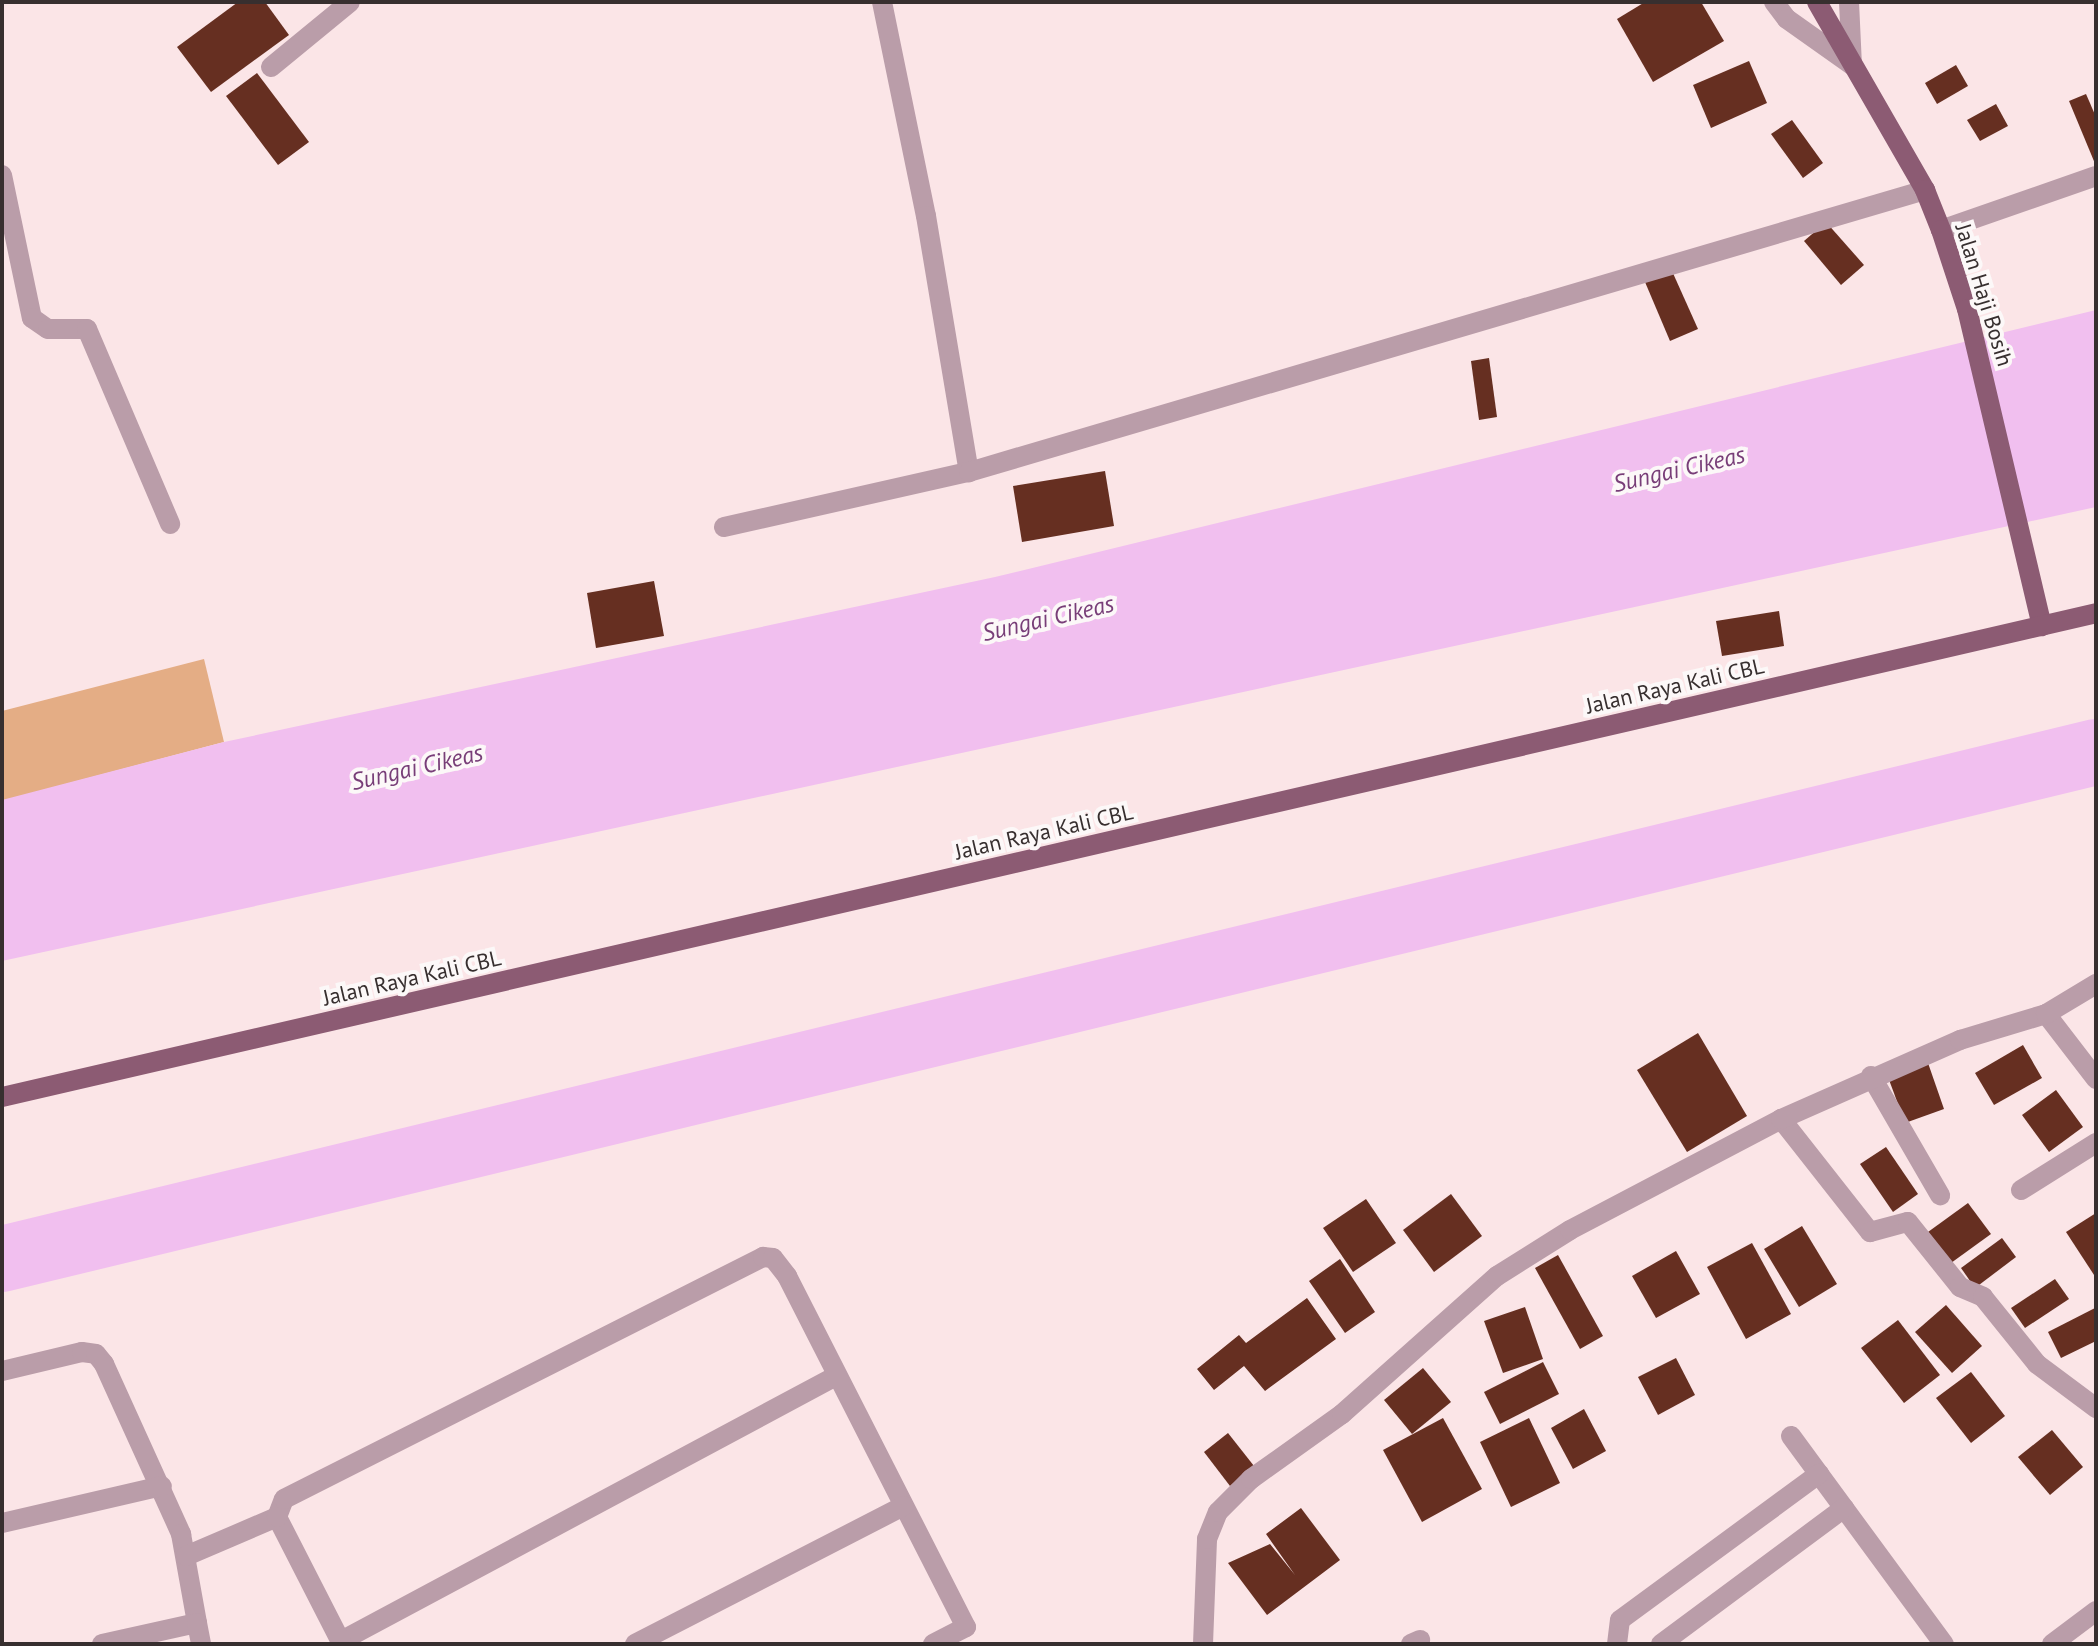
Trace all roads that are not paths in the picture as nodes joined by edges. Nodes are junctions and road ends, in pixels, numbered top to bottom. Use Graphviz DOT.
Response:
graph roads {
  1 [pos="350,2"];
  2 [pos="882,2"];
  3 [pos="1774,2"];
  4 [pos="1817,2"];
  5 [pos="1849,2"];
  6 [pos="1852,65"];
  7 [pos="271,67"];
  8 [pos="2,175"];
  9 [pos="2096,176"];
  10 [pos="1925,190"];
  11 [pos="1941,230"];
  12 [pos="969,472"];
  13 [pos="170,524"];
  14 [pos="724,527"];
  15 [pos="2096,613"];
  16 [pos="2042,626"];
  17 [pos="2096,984"];
  18 [pos="2046,1014"];
  19 [pos="1871,1076"];
  20 [pos="2096,1079"];
  21 [pos="2,1097"];
  22 [pos="1781,1119"];
  23 [pos="2096,1143"];
  24 [pos="2021,1190"];
  25 [pos="1940,1195"];
  26 [pos="2,1371"];
  27 [pos="836,1376"];
  28 [pos="2096,1408"];
  29 [pos="1791,1436"];
  30 [pos="1819,1474"];
  31 [pos="162,1486"];
  32 [pos="904,1506"];
  33 [pos="1844,1508"];
  34 [pos="277,1517"];
  35 [pos="2,1523"];
  36 [pos="186,1556"];
  37 [pos="2096,1611"];
  38 [pos="197,1623"];
  39 [pos="971,1636"];
  40 [pos="342,1643"];
  41 [pos="102,1644"];
  42 [pos="201,1644"];
  43 [pos="635,1644"];
  44 [pos="933,1644"];
  45 [pos="1203,1644"];
  46 [pos="1617,1644"];
  47 [pos="1661,1644"];
  48 [pos="1944,1644"];
  49 [pos="2052,1644"];
  1 -- 7 [label="street"];
  2 -- 12 [label="street"];
  3 -- 6 [label="street"];
  4 -- 6 [label="main road, Jalan Haji Bosih"];
  5 -- 6 [label="street"];
  6 -- 10 [label="main road, Jalan Haji Bosih"];
  8 -- 13 [label="street"];
  9 -- 11 [label="street"];
  10 -- 11 [label="main road, Jalan Haji Bosih"];
  10 -- 12 [label="street"];
  11 -- 16 [label="main road, Jalan Haji Bosih"];
  12 -- 14 [label="street"];
  15 -- 16 [label="main road, Jalan Raya Kali CBL"];
  16 -- 21 [label="main road, Jalan Raya Kali CBL"];
  17 -- 18 [label="street"];
  18 -- 19 [label="street"];
  18 -- 20 [label="street"];
  19 -- 22 [label="street"];
  19 -- 25 [label="street"];
  22 -- 28 [label="street"];
  22 -- 45 [label="street"];
  23 -- 24 [label="street"];
  26 -- 31 [label="street"];
  27 -- 32 [label="street"];
  27 -- 34 [label="street"];
  27 -- 40 [label="street"];
  29 -- 30 [label="street"];
  30 -- 33 [label="street"];
  30 -- 46 [label="street"];
  31 -- 35 [label="street"];
  31 -- 36 [label="street"];
  32 -- 39 [label="street"];
  32 -- 43 [label="street"];
  33 -- 47 [label="street"];
  33 -- 48 [label="street"];
  34 -- 36 [label="street"];
  34 -- 40 [label="street"];
  36 -- 38 [label="street"];
  37 -- 49 [label="street"];
  38 -- 41 [label="street"];
  38 -- 42 [label="street"];
  39 -- 44 [label="street"];
}
